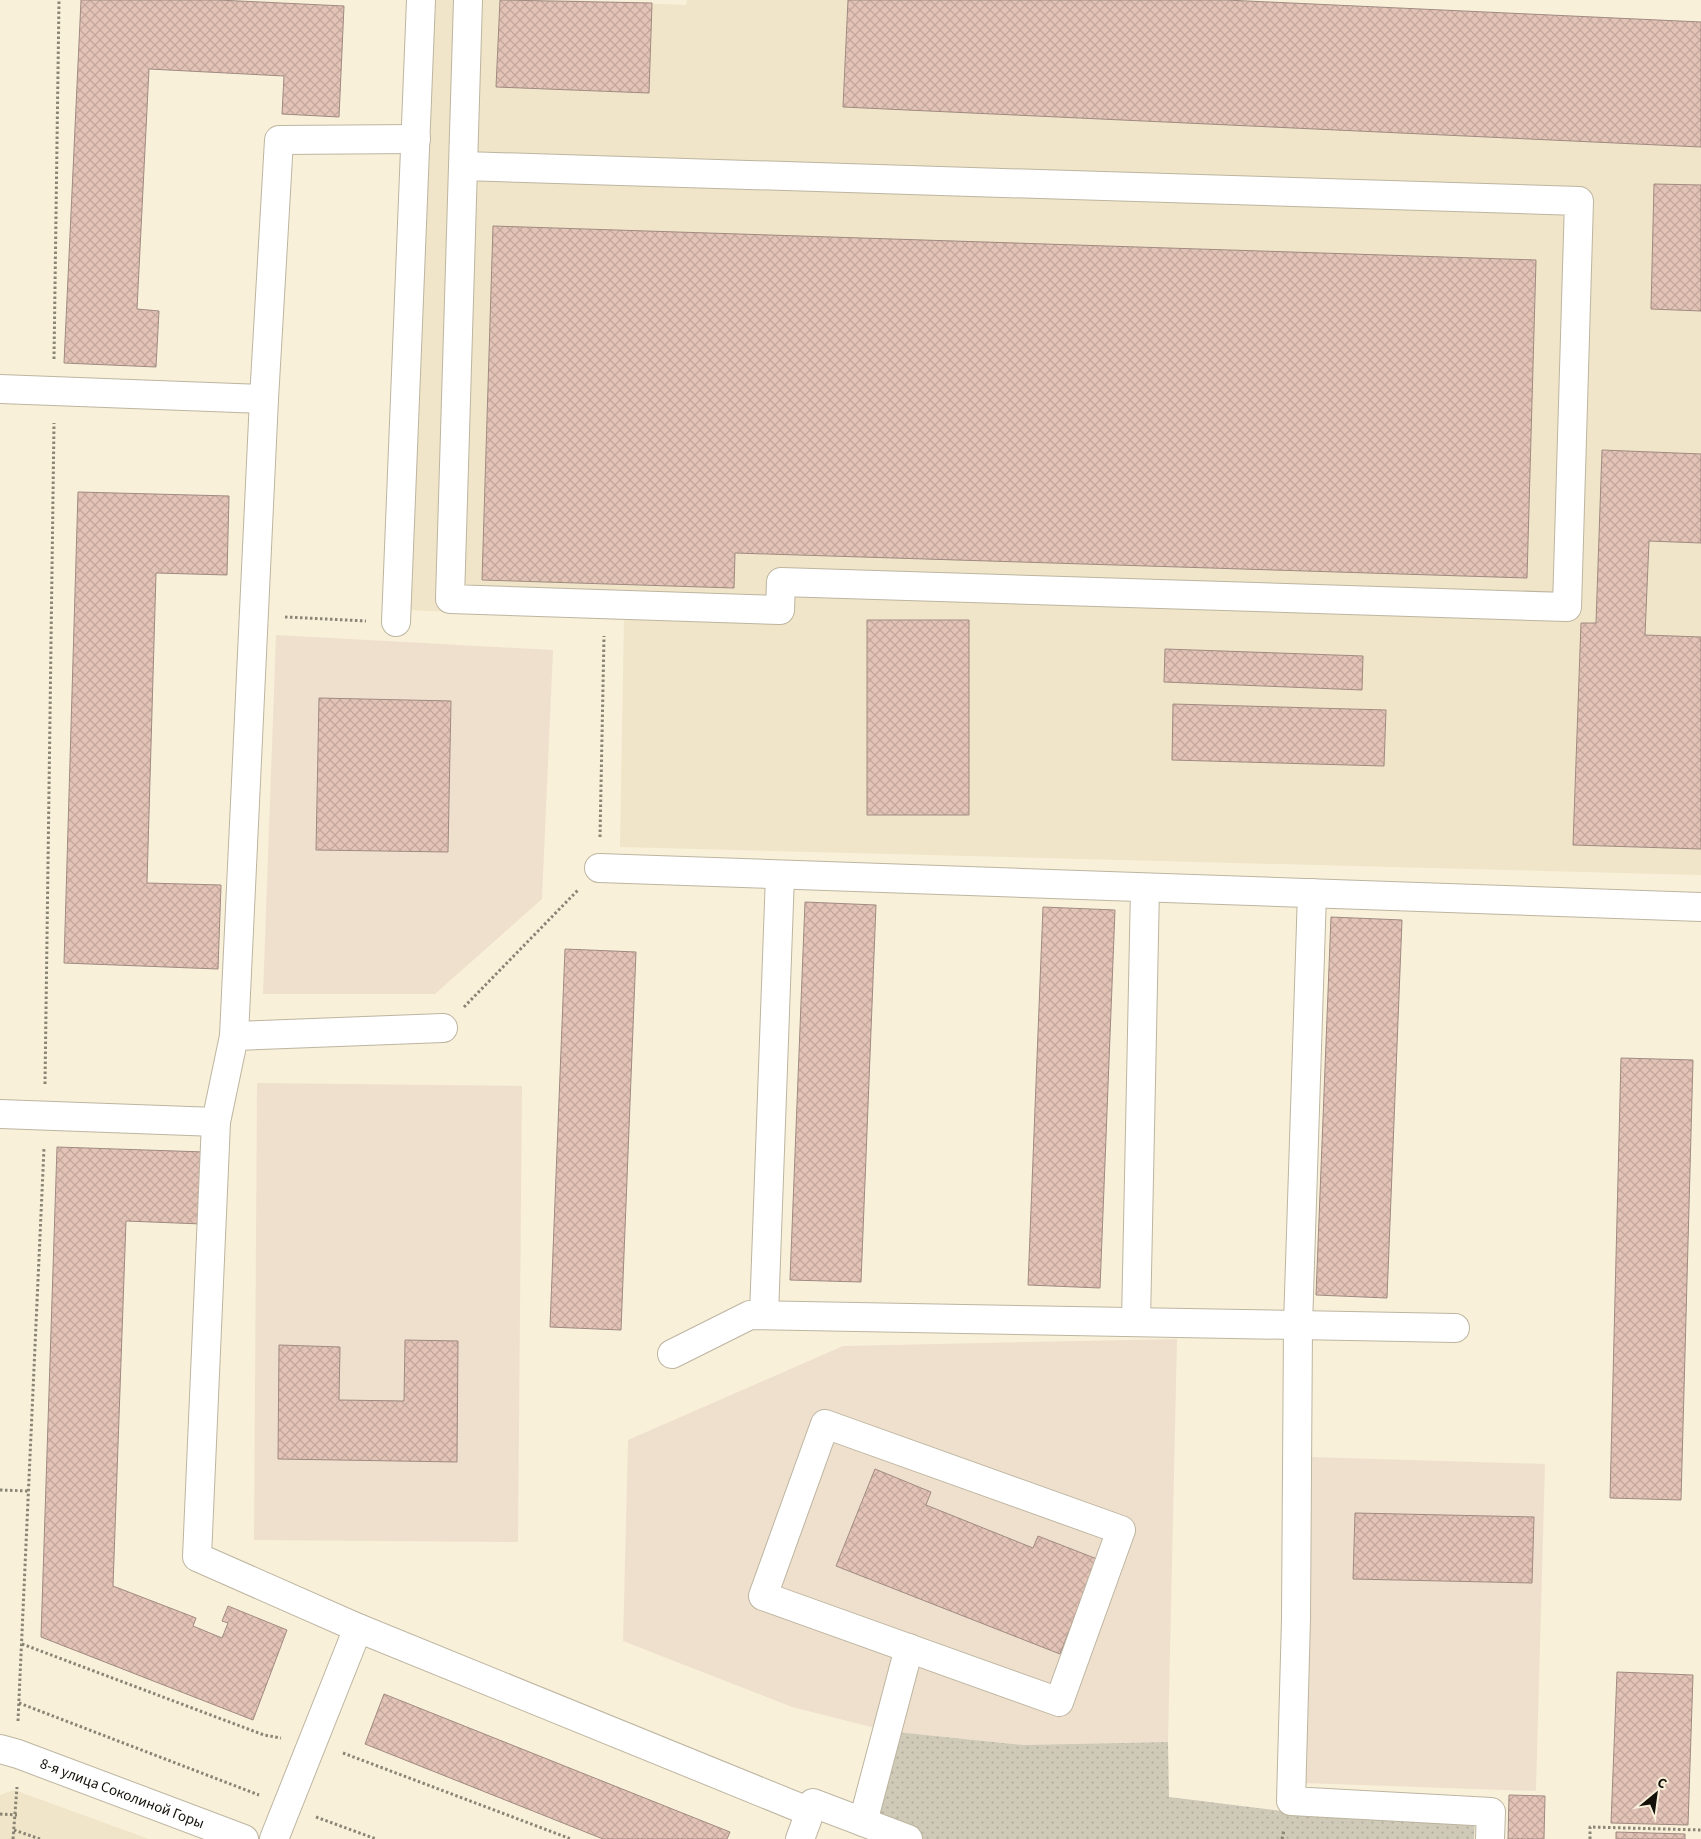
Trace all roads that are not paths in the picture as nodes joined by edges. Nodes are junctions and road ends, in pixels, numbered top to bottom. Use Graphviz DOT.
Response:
graph roads {
  1 [pos="421,0"];
  2 [pos="468,0"];
  3 [pos="416,139"];
  4 [pos="464,166"];
  5 [pos="0,389"];
  6 [pos="264,399"];
  7 [pos="396,622"];
  8 [pos="599,868"];
  9 [pos="780,875"];
  10 [pos="1146,888"];
  11 [pos="1312,893"];
  12 [pos="1701,907"];
  13 [pos="443,1028"];
  14 [pos="234,1036"];
  15 [pos="0,1114"];
  16 [pos="216,1122"];
  17 [pos="764,1315"];
  18 [pos="1136,1322"];
  19 [pos="1298,1325"];
  20 [pos="1455,1328"];
  21 [pos="672,1354"];
  22 [pos="358,1628"];
  23 [pos="908,1648"];
  24 [pos="9,1751"];
  25 [pos="810,1812"];
  26 [pos="863,1822"];
  27 [pos="244,1839"];
  28 [pos="274,1839"];
  29 [pos="800,1839"];
  30 [pos="908,1839"];
  31 [pos="1490,1839"];
  1 -- 3 [label="street"];
  2 -- 4 [label="street"];
  3 -- 6 [label="street"];
  3 -- 7 [label="street"];
  4 -- 4 [label="street"];
  5 -- 6 [label="street"];
  6 -- 14 [label="street"];
  8 -- 9 [label="street"];
  9 -- 10 [label="street"];
  9 -- 17 [label="street"];
  10 -- 11 [label="street"];
  10 -- 18 [label="street"];
  11 -- 12 [label="street"];
  11 -- 19 [label="street"];
  13 -- 14 [label="street"];
  14 -- 16 [label="street"];
  15 -- 16 [label="street"];
  16 -- 22 [label="street"];
  17 -- 18 [label="street"];
  17 -- 21 [label="street"];
  18 -- 19 [label="street"];
  19 -- 20 [label="street"];
  19 -- 31 [label="street"];
  22 -- 25 [label="street"];
  22 -- 28 [label="street"];
  23 -- 23 [label="street"];
  23 -- 26 [label="street"];
  24 -- 27 [label="street, 8-я улица Соколиной Горы"];
  25 -- 26 [label="street"];
  25 -- 29 [label="street"];
  26 -- 30 [label="street"];
}
